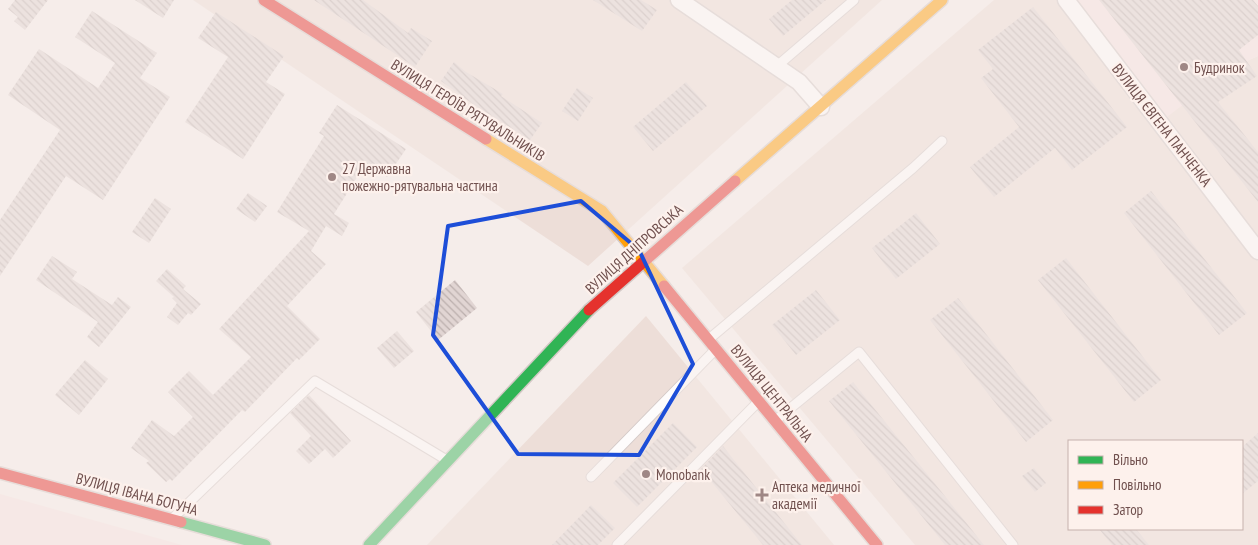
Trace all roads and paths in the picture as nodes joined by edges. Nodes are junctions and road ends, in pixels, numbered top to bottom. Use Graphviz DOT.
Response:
graph roads {
  1 [pos="264,0"];
  2 [pos="679,0"];
  3 [pos="854,0"];
  4 [pos="942,0"];
  5 [pos="1066,0"];
  6 [pos="776,66"];
  7 [pos="821,107"];
  8 [pos="942,141"];
  9 [pos="1258,251"];
  10 [pos="644,260"];
  11 [pos="709,339"];
  12 [pos="717,348"];
  13 [pos="760,400"];
  14 [pos="776,420"];
  15 [pos="448,461"];
  16 [pos="0,473"];
  17 [pos="591,477"];
  18 [pos="171,519"];
  19 [pos="265,545"];
  20 [pos="368,545"];
  21 [pos="617,545"];
  22 [pos="878,545"];
  23 [pos="1012,545"];
  1 -- 10 [label="main road, ВУЛИЦЯ ГЕРОЇВ РЯТУВАЛЬНИКІВ"];
  2 -- 6 [label="street"];
  3 -- 6 [label="lane"];
  4 -- 7 [label="main road, ВУЛИЦЯ ДНІПРОВСЬКА"];
  5 -- 9 [label="street, ВУЛИЦЯ ЄВГЕНА ПАНЧЕНКА"];
  6 -- 7 [label="street"];
  7 -- 10 [label="main road, ВУЛИЦЯ ДНІПРОВСЬКА"];
  8 -- 11 [label="lane"];
  10 -- 11 [label="main road, ВУЛИЦЯ ЦЕНТРАЛЬНА"];
  10 -- 15 [label="main road, ВУЛИЦЯ ДНІПРОВСЬКА"];
  11 -- 12 [label="main road, ВУЛИЦЯ ЦЕНТРАЛЬНА"];
  12 -- 13 [label="main road, ВУЛИЦЯ ЦЕНТРАЛЬНА"];
  12 -- 17 [label="lane"];
  13 -- 14 [label="main road, ВУЛИЦЯ ЦЕНТРАЛЬНА"];
  13 -- 21 [label="lane"];
  14 -- 22 [label="main road, ВУЛИЦЯ ЦЕНТРАЛЬНА"];
  14 -- 23 [label="lane"];
  15 -- 18 [label="lane"];
  15 -- 20 [label="main road, ВУЛИЦЯ ДНІПРОВСЬКА"];
  16 -- 18 [label="main road, ВУЛИЦЯ ІВАНА БОГУНА"];
  18 -- 19 [label="main road, ВУЛИЦЯ ІВАНА БОГУНА"];
}
